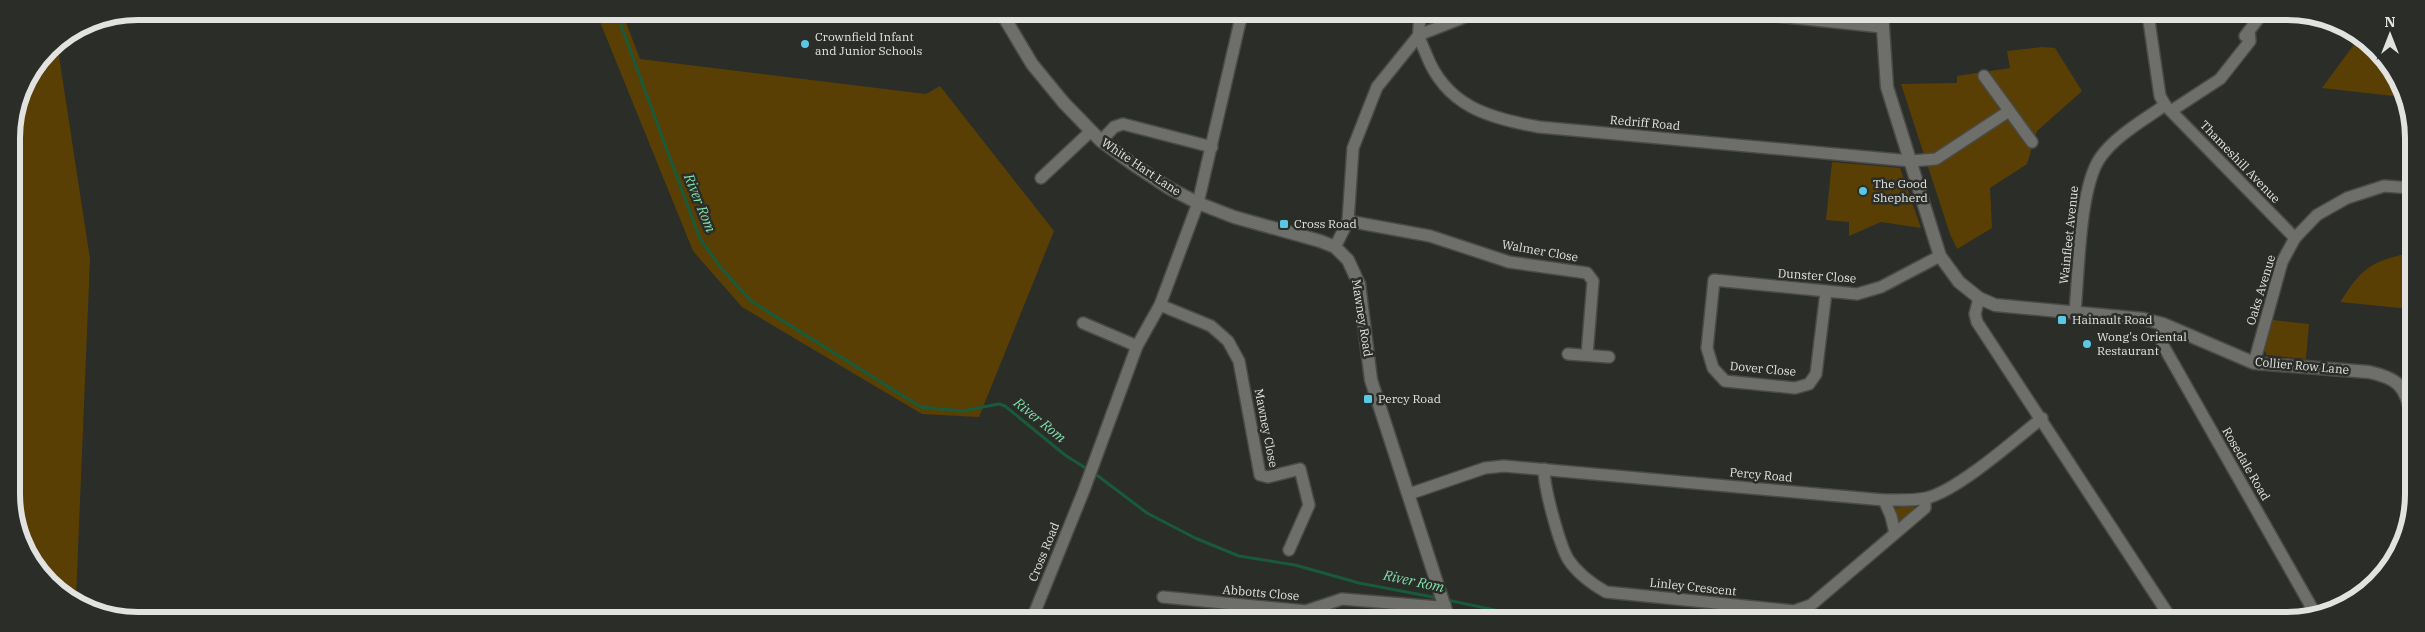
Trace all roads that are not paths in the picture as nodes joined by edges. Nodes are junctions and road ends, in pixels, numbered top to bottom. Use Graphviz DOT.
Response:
graph roads {
  1 [pos="1006,20"];
  2 [pos="1240,20"];
  3 [pos="1420,20"];
  4 [pos="1457,20"];
  5 [pos="1814,20"];
  6 [pos="1882,20"];
  7 [pos="2149,20"];
  8 [pos="2257,20"];
  9 [pos="1882,27"];
  10 [pos="1419,35"];
  11 [pos="1984,76"];
  12 [pos="2168,108"];
  13 [pos="2009,111"];
  14 [pos="1091,131"];
  15 [pos="1101,141"];
  16 [pos="2032,142"];
  17 [pos="1212,147"];
  18 [pos="1911,161"];
  19 [pos="1041,178"];
  20 [pos="2405,188"];
  21 [pos="1198,203"];
  22 [pos="1348,221"];
  23 [pos="2295,238"];
  24 [pos="1335,247"];
  25 [pos="1940,256"];
  26 [pos="1714,280"];
  27 [pos="1826,292"];
  28 [pos="1980,298"];
  29 [pos="1160,305"];
  30 [pos="2075,312"];
  31 [pos="1083,323"];
  32 [pos="2163,324"];
  33 [pos="1137,346"];
  34 [pos="1568,354"];
  35 [pos="1587,355"];
  36 [pos="1608,357"];
  37 [pos="2254,363"];
  38 [pos="2405,392"];
  39 [pos="2042,418"];
  40 [pos="1544,469"];
  41 [pos="1409,494"];
  42 [pos="1930,497"];
  43 [pos="1884,500"];
  44 [pos="1895,534"];
  45 [pos="1289,550"];
  46 [pos="1163,597"];
  47 [pos="1443,599"];
  48 [pos="2312,609"];
  49 [pos="1035,612"];
  50 [pos="1447,612"];
  51 [pos="2167,612"];
  1 -- 14 [label="street, White Hart Lane"];
  2 -- 17 [label="street, Cross Road"];
  3 -- 10 [label="street"];
  4 -- 10 [label="street"];
  5 -- 9 [label="street"];
  6 -- 9 [label="street, Collier Row Lane"];
  7 -- 12 [label="street"];
  8 -- 12 [label="street, Wainfleet Avenue"];
  9 -- 18 [label="street, Collier Row Lane"];
  10 -- 18 [label="street, Redriff Road"];
  10 -- 22 [label="street"];
  11 -- 13 [label="street"];
  12 -- 23 [label="street, Thameshill Avenue"];
  12 -- 30 [label="street, Wainfleet Avenue"];
  13 -- 16 [label="street"];
  13 -- 18 [label="street, Redriff Road"];
  14 -- 15 [label="street, White Hart Lane"];
  14 -- 19 [label="street"];
  15 -- 17 [label="street"];
  15 -- 21 [label="street, White Hart Lane"];
  17 -- 21 [label="street, Cross Road"];
  18 -- 25 [label="street, Collier Row Lane"];
  20 -- 23 [label="street, Oaks Avenue"];
  21 -- 24 [label="street, White Hart Lane"];
  21 -- 29 [label="street, Cross Road"];
  22 -- 24 [label="street"];
  22 -- 35 [label="street, Walmer Close"];
  23 -- 37 [label="street, Oaks Avenue"];
  24 -- 41 [label="street, Mawney Road"];
  25 -- 27 [label="street, Dunster Close"];
  25 -- 28 [label="street, Collier Row Lane"];
  26 -- 27 [label="street, Dunster Close"];
  26 -- 27 [label="street, Dover Close"];
  28 -- 30 [label="street, Collier Row Lane"];
  28 -- 39 [label="street"];
  29 -- 33 [label="street, Cross Road"];
  29 -- 45 [label="street, Mawney Close"];
  30 -- 32 [label="street, Collier Row Lane"];
  31 -- 33 [label="street"];
  32 -- 37 [label="street, Collier Row Lane"];
  32 -- 48 [label="street, Rosedale Road"];
  33 -- 49 [label="street, Cross Road"];
  34 -- 35 [label="street"];
  35 -- 36 [label="street"];
  37 -- 38 [label="street, Collier Row Lane"];
  39 -- 42 [label="street, Linley Crescent"];
  39 -- 51 [label="street"];
  40 -- 41 [label="street, Percy Road"];
  40 -- 43 [label="street, Percy Road"];
  40 -- 44 [label="street, Linley Crescent"];
  41 -- 47 [label="street, Mawney Road"];
  42 -- 43 [label="street, Percy Road"];
  42 -- 44 [label="street, Linley Crescent"];
  43 -- 44 [label="street"];
  46 -- 47 [label="street, Abbotts Close"];
  47 -- 50 [label="street, Mawney Road"];
}
